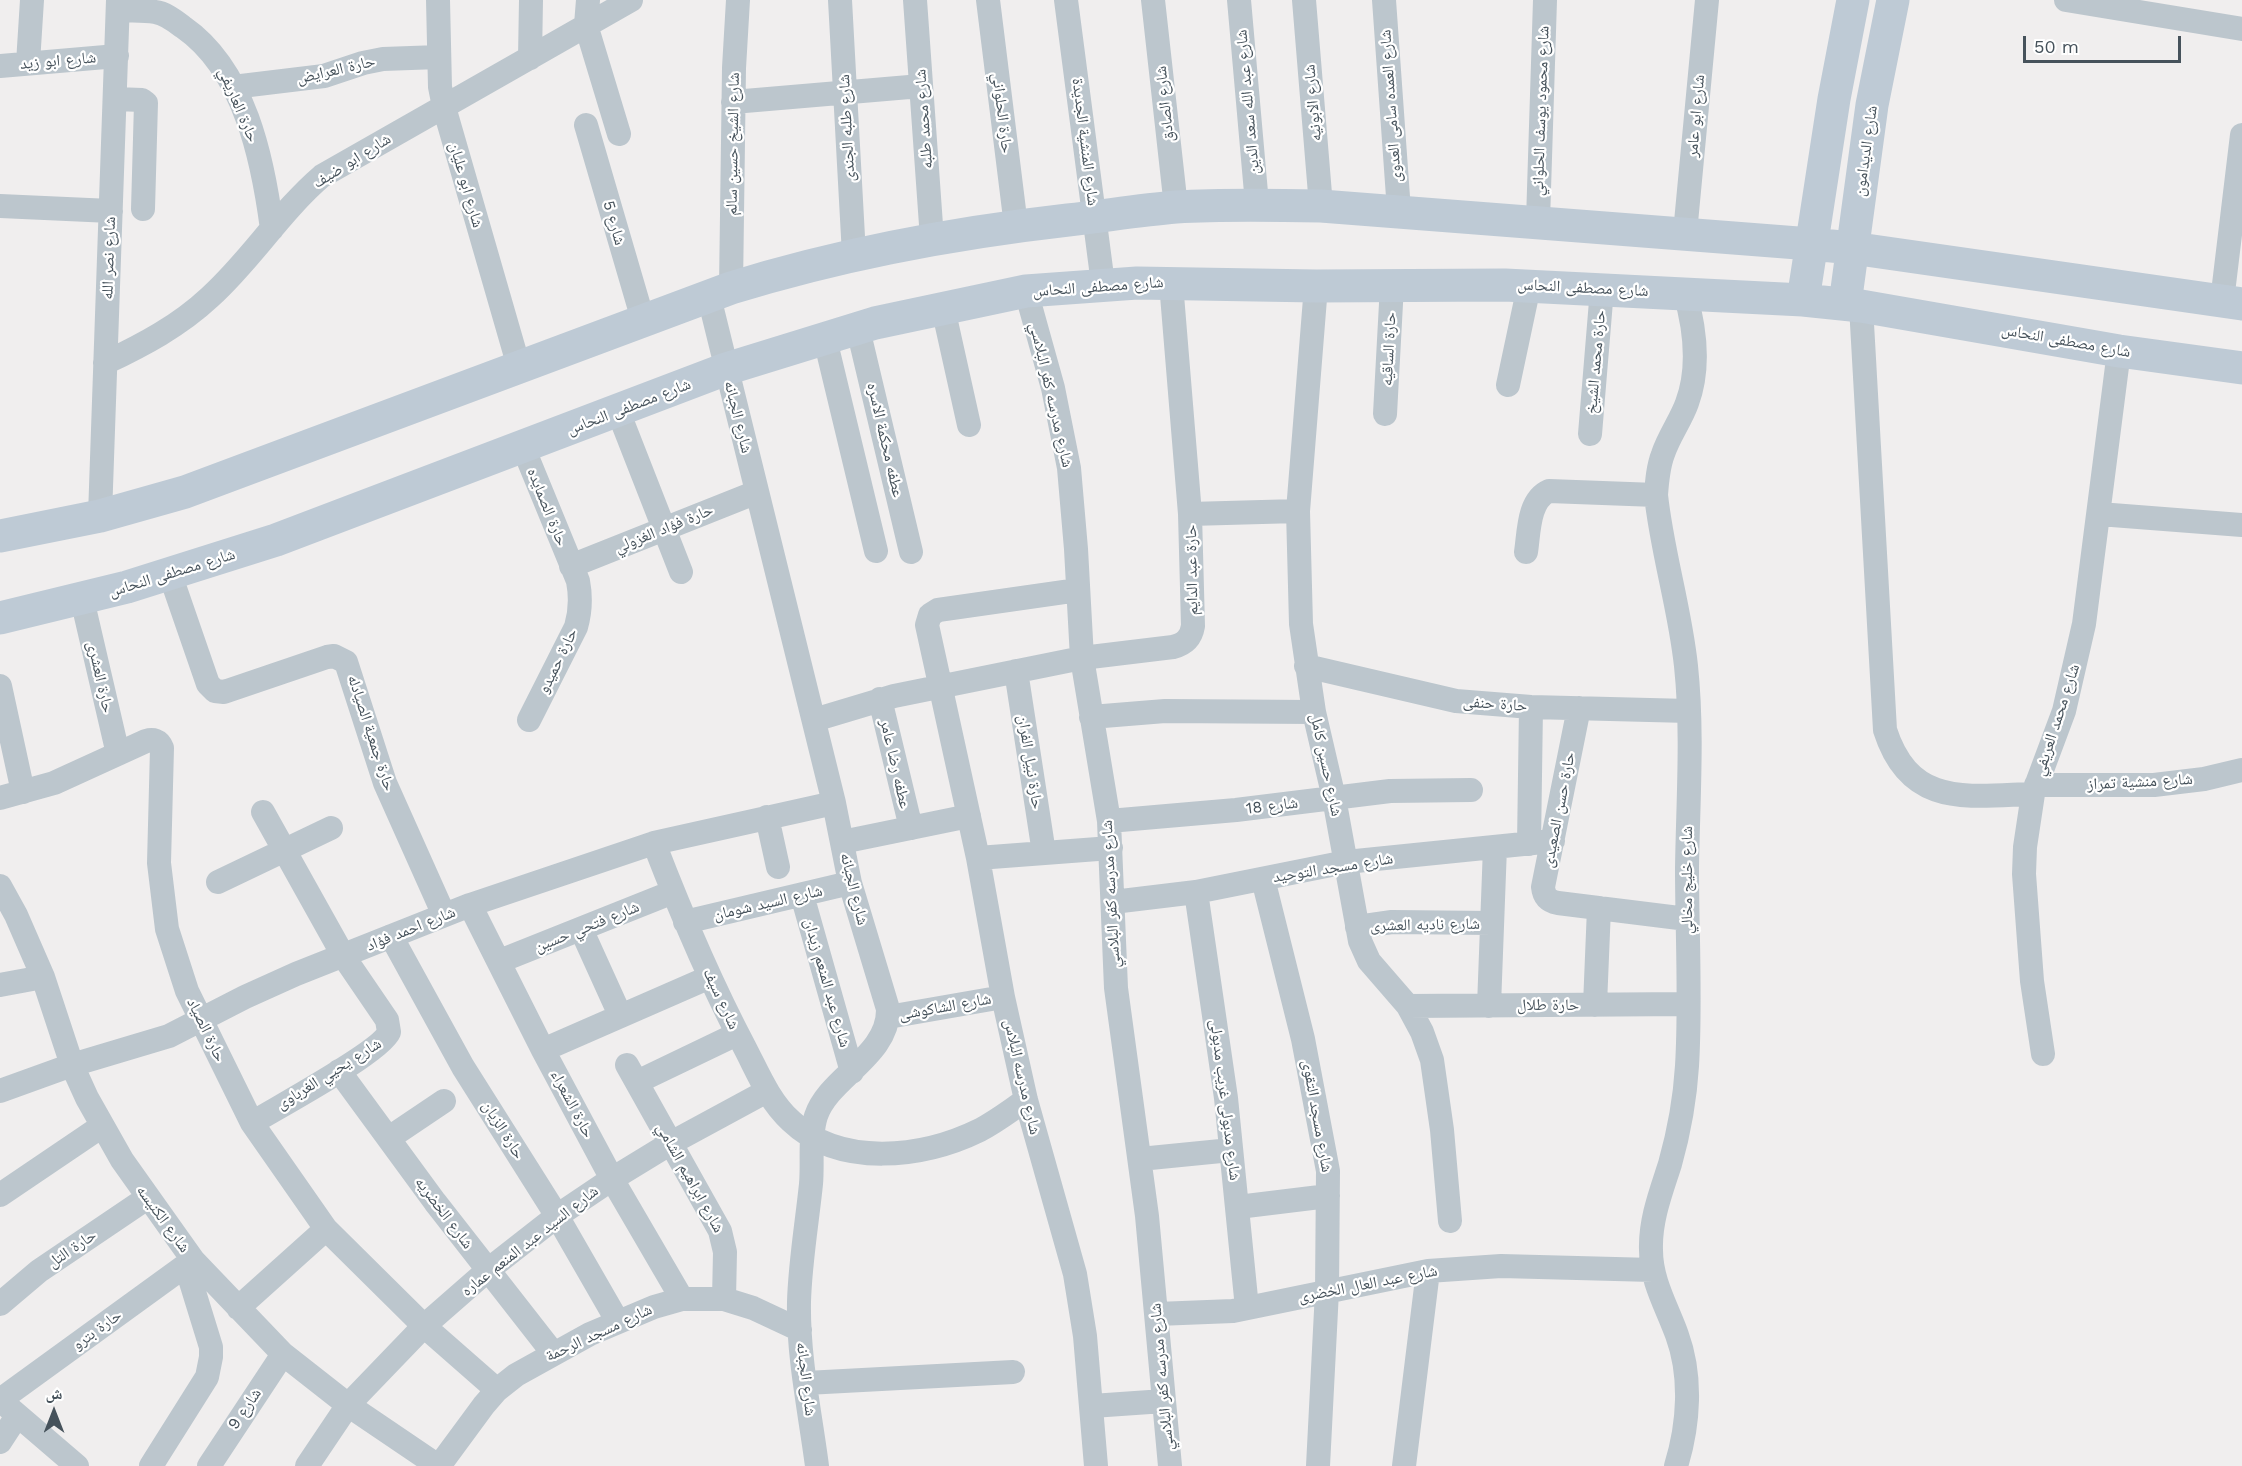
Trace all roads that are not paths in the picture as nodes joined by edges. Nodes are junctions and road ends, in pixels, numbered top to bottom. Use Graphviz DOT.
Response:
graph roads {
  1 [pos="32,0"];
  2 [pos="438,0"];
  3 [pos="531,0"];
  4 [pos="588,0"];
  5 [pos="631,0"];
  6 [pos="738,0"];
  7 [pos="840,0"];
  8 [pos="915,0"];
  9 [pos="988,0"];
  10 [pos="1066,0"];
  11 [pos="1153,0"];
  12 [pos="1239,0"];
  13 [pos="1304,0"];
  14 [pos="1384,0"];
  15 [pos="1545,0"];
  16 [pos="1707,0"];
  17 [pos="1853,0"];
  18 [pos="1893,0"];
  19 [pos="2066,0"];
  20 [pos="118,5"];
  21 [pos="586,25"];
  22 [pos="2242,29"];
  23 [pos="117,56"];
  24 [pos="439,57"];
  25 [pos="530,58"];
  26 [pos="28,63"];
  27 [pos="0,66"];
  28 [pos="921,86"];
  29 [pos="233,87"];
  30 [pos="845,92"];
  31 [pos="115,99"];
  32 [pos="733,102"];
  33 [pos="444,107"];
  34 [pos="586,125"];
  35 [pos="619,134"];
  36 [pos="2242,141"];
  37 [pos="1257,204"];
  38 [pos="0,206"];
  39 [pos="1321,206"];
  40 [pos="1176,207"];
  41 [pos="143,209"];
  42 [pos="111,211"];
  43 [pos="1399,211"];
  44 [pos="1094,217"];
  45 [pos="1538,221"];
  46 [pos="1017,226"];
  47 [pos="272,229"];
  48 [pos="1685,233"];
  49 [pos="932,239"];
  50 [pos="1811,244"];
  51 [pos="1852,248"];
  52 [pos="854,255"];
  53 [pos="1171,283"];
  54 [pos="1103,284"];
  55 [pos="1392,285"];
  56 [pos="1316,286"];
  57 [pos="1529,286"];
  58 [pos="1602,289"];
  59 [pos="1026,291"];
  60 [pos="720,292"];
  61 [pos="1685,293"];
  62 [pos="1803,300"];
  63 [pos="2232,302"];
  64 [pos="1853,305"];
  65 [pos="943,308"];
  66 [pos="643,320"];
  67 [pos="858,329"];
  68 [pos="825,339"];
  69 [pos="2119,351"];
  70 [pos="105,363"];
  71 [pos="519,367"];
  72 [pos="2242,368"];
  73 [pos="726,369"];
  74 [pos="1508,385"];
  75 [pos="618,411"];
  76 [pos="1385,414"];
  77 [pos="969,425"];
  78 [pos="1590,434"];
  79 [pos="523,447"];
  80 [pos="757,492"];
  81 [pos="1656,495"];
  82 [pos="1298,511"];
  83 [pos="1190,514"];
  84 [pos="2099,514"];
  85 [pos="100,516"];
  86 [pos="2242,525"];
  87 [pos="664,529"];
  88 [pos="0,536"];
  89 [pos="876,551"];
  90 [pos="911,552"];
  91 [pos="1526,552"];
  92 [pos="571,566"];
  93 [pos="681,572"];
  94 [pos="170,574"];
  95 [pos="1078,590"];
  96 [pos="82,599"];
  97 [pos="0,618"];
  98 [pos="1082,658"];
  99 [pos="1306,666"];
  100 [pos="1016,671"];
  101 [pos="0,686"];
  102 [pos="941,688"];
  103 [pos="880,699"];
  104 [pos="1531,707"];
  105 [pos="1579,708"];
  106 [pos="1689,711"];
  107 [pos="1314,712"];
  108 [pos="1091,717"];
  109 [pos="530,720"];
  110 [pos="814,720"];
  111 [pos="118,754"];
  112 [pos="2242,770"];
  113 [pos="2035,789"];
  114 [pos="1471,790"];
  115 [pos="11,795"];
  116 [pos="1334,798"];
  117 [pos="834,803"];
  118 [pos="263,812"];
  119 [pos="969,816"];
  120 [pos="767,818"];
  121 [pos="1109,821"];
  122 [pos="331,828"];
  123 [pos="911,828"];
  124 [pos="1554,841"];
  125 [pos="842,842"];
  126 [pos="654,843"];
  127 [pos="1529,844"];
  128 [pos="1495,847"];
  129 [pos="1111,848"];
  130 [pos="284,850"];
  131 [pos="1044,853"];
  132 [pos="978,858"];
  133 [pos="1346,862"];
  134 [pos="778,867"];
  135 [pos="1263,879"];
  136 [pos="218,882"];
  137 [pos="850,883"];
  138 [pos="0,886"];
  139 [pos="673,892"];
  140 [pos="1196,892"];
  141 [pos="802,894"];
  142 [pos="1113,902"];
  143 [pos="470,905"];
  144 [pos="1599,908"];
  145 [pos="444,915"];
  146 [pos="8,917"];
  147 [pos="1687,919"];
  148 [pos="685,922"];
  149 [pos="1492,923"];
  150 [pos="1357,927"];
  151 [pos="581,929"];
  152 [pos="391,936"];
  153 [pos="344,957"];
  154 [pos="500,962"];
  155 [pos="710,977"];
  156 [pos="43,978"];
  157 [pos="0,985"];
  158 [pos="1003,997"];
  159 [pos="1688,1004"];
  160 [pos="1595,1005"];
  161 [pos="1408,1006"];
  162 [pos="1489,1006"];
  163 [pos="620,1016"];
  164 [pos="888,1017"];
  165 [pos="201,1021"];
  166 [pos="737,1034"];
  167 [pos="543,1050"];
  168 [pos="2043,1054"];
  169 [pos="72,1065"];
  170 [pos="339,1071"];
  171 [pos="852,1072"];
  172 [pos="0,1091"];
  173 [pos="767,1092"];
  174 [pos="1026,1100"];
  175 [pos="444,1101"];
  176 [pos="252,1122"];
  177 [pos="102,1126"];
  178 [pos="388,1138"];
  179 [pos="812,1138"];
  180 [pos="671,1143"];
  181 [pos="1231,1150"];
  182 [pos="1140,1160"];
  183 [pos="612,1179"];
  184 [pos="0,1195"];
  185 [pos="1328,1196"];
  186 [pos="147,1198"];
  187 [pos="1238,1207"];
  188 [pos="557,1216"];
  189 [pos="1450,1221"];
  190 [pos="326,1229"];
  191 [pos="189,1263"];
  192 [pos="488,1270"];
  193 [pos="1653,1270"];
  194 [pos="1428,1271"];
  195 [pos="1327,1291"];
  196 [pos="682,1299"];
  197 [pos="724,1299"];
  198 [pos="0,1304"];
  199 [pos="238,1308"];
  200 [pos="1247,1308"];
  201 [pos="1156,1314"];
  202 [pos="618,1322"];
  203 [pos="424,1326"];
  204 [pos="800,1330"];
  205 [pos="553,1353"];
  206 [pos="283,1354"];
  207 [pos="1013,1372"];
  208 [pos="806,1383"];
  209 [pos="497,1390"];
  210 [pos="1164,1401"];
  211 [pos="348,1405"];
  212 [pos="1092,1406"];
  213 [pos="9,1408"];
  214 [pos="0,1442"];
  215 [pos="64,1462"];
  216 [pos="151,1466"];
  217 [pos="209,1466"];
  218 [pos="307,1466"];
  219 [pos="438,1466"];
  220 [pos="817,1466"];
  221 [pos="1096,1466"];
  222 [pos="1170,1466"];
  223 [pos="1318,1466"];
  224 [pos="1404,1466"];
  225 [pos="1676,1466"];
  1 -- 26 [label="street"];
  2 -- 24 [label="street, شارع ابو عليان"];
  3 -- 25 [label="street"];
  4 -- 21 [label="street"];
  5 -- 21 [label="street, شارع ابو ضيف"];
  6 -- 32 [label="street, شارع الشيخ حسين سالم"];
  7 -- 30 [label="street, شارع طلبه الجندى"];
  8 -- 28 [label="street, شارع محمد طلبه"];
  9 -- 46 [label="street, حارة الحلواني"];
  10 -- 44 [label="street, شارع المنشية الجديدة"];
  11 -- 40 [label="street, شارع الصادق"];
  12 -- 37 [label="street, شارع عبد الله سعد الدين"];
  13 -- 39 [label="street, شارع الابونيه"];
  14 -- 43 [label="street, شارع العمده سامى العدوى"];
  15 -- 45 [label="street, شارع محمود يوسف الحلواني"];
  16 -- 48 [label="street, شارع ابو عامر"];
  17 -- 50 [label="street"];
  18 -- 51 [label="street, شارع الديدامون"];
  19 -- 22 [label="street"];
  20 -- 23 [label="street, شارع نصر الله"];
  20 -- 29 [label="street, حارة العاريفي"];
  21 -- 25 [label="street, شارع ابو ضيف"];
  21 -- 35 [label="street"];
  23 -- 26 [label="street, شارع ابو زيد"];
  23 -- 31 [label="street, شارع نصر الله"];
  24 -- 29 [label="street, حارة العرايض"];
  24 -- 33 [label="street, شارع ابو عليان"];
  25 -- 33 [label="street, شارع ابو ضيف"];
  26 -- 27 [label="street, شارع ابو زيد"];
  28 -- 30 [label="street"];
  28 -- 49 [label="street, شارع محمد طلبه"];
  29 -- 47 [label="street, حارة العاريفي"];
  30 -- 32 [label="street"];
  30 -- 52 [label="street, شارع طلبه الجندى"];
  31 -- 41 [label="street"];
  31 -- 42 [label="street, شارع نصر الله"];
  32 -- 60 [label="street, شارع الشيخ حسين سالم"];
  33 -- 47 [label="street, شارع ابو ضيف"];
  33 -- 71 [label="street, شارع ابو عليان"];
  34 -- 66 [label="street, شارع 5"];
  36 -- 63 [label="street"];
  37 -- 39 [label="street"];
  37 -- 40 [label="street"];
  38 -- 42 [label="street"];
  39 -- 43 [label="street"];
  40 -- 44 [label="street"];
  42 -- 70 [label="street, شارع نصر الله"];
  43 -- 45 [label="street"];
  44 -- 46 [label="street"];
  44 -- 54 [label="street, شارع المنشية الجديدة"];
  45 -- 48 [label="street"];
  46 -- 49 [label="street"];
  47 -- 70 [label="street, شارع ابو ضيف"];
  48 -- 50 [label="street"];
  49 -- 52 [label="street"];
  50 -- 51 [label="street"];
  50 -- 62 [label="street"];
  51 -- 63 [label="street"];
  51 -- 64 [label="street, شارع الديدامون"];
  52 -- 60 [label="street"];
  53 -- 54 [label="street, شارع مصطفى النحاس"];
  53 -- 56 [label="street, شارع مصطفى النحاس"];
  53 -- 83 [label="street, حارة عبد الدايم"];
  54 -- 59 [label="street, شارع مصطفى النحاس"];
  55 -- 56 [label="street, شارع مصطفى النحاس"];
  55 -- 57 [label="street, شارع مصطفى النحاس"];
  55 -- 76 [label="street, حارة الساقيه"];
  56 -- 82 [label="street, شارع حسين كامل"];
  57 -- 58 [label="street, شارع مصطفى النحاس"];
  57 -- 74 [label="street"];
  58 -- 61 [label="street, شارع مصطفى النحاس"];
  58 -- 78 [label="street, حارة محمد الشيخ"];
  59 -- 65 [label="street, شارع مصطفى النحاس"];
  59 -- 95 [label="street, شارع مدرسه كفر البلاسي"];
  60 -- 66 [label="street"];
  60 -- 73 [label="street, شارع الجبانه"];
  61 -- 62 [label="street, شارع مصطفى النحاس"];
  61 -- 81 [label="street, شارع خليج مخالي"];
  62 -- 64 [label="street, شارع مصطفى النحاس"];
  64 -- 69 [label="street, شارع مصطفى النحاس"];
  64 -- 113 [label="street, شارع منشية تمراز"];
  65 -- 67 [label="street, شارع مصطفى النحاس"];
  65 -- 77 [label="street"];
  66 -- 71 [label="street"];
  67 -- 68 [label="street, شارع مصطفى النحاس"];
  67 -- 90 [label="street, عطفه محكمة الاسره"];
  68 -- 73 [label="street, شارع مصطفى النحاس"];
  68 -- 89 [label="street"];
  69 -- 72 [label="street, شارع مصطفى النحاس"];
  69 -- 84 [label="street, شارع محمد العريفي"];
  70 -- 85 [label="street, شارع نصر الله"];
  71 -- 85 [label="street"];
  73 -- 75 [label="street, شارع مصطفى النحاس"];
  73 -- 80 [label="street, شارع الجبانه"];
  75 -- 79 [label="street, شارع مصطفى النحاس"];
  75 -- 87 [label="street"];
  79 -- 92 [label="street, حارة الصمايده"];
  79 -- 94 [label="street, شارع مصطفى النحاس"];
  80 -- 87 [label="street, حارة فؤاد الغزولي"];
  80 -- 110 [label="street, شارع الجبانه"];
  81 -- 91 [label="street"];
  81 -- 106 [label="street, شارع خليج مخالي"];
  82 -- 83 [label="street"];
  82 -- 99 [label="street, شارع حسين كامل"];
  83 -- 98 [label="street, حارة عبد الدايم"];
  84 -- 86 [label="street"];
  84 -- 113 [label="street, شارع محمد العريفي"];
  85 -- 88 [label="street"];
  87 -- 92 [label="street, حارة فؤاد الغزولي"];
  87 -- 93 [label="street"];
  92 -- 109 [label="street, حارة حميدو"];
  94 -- 96 [label="street, شارع مصطفى النحاس"];
  94 -- 145 [label="street, حارة جمعية الصيادله"];
  95 -- 98 [label="street, شارع مدرسه كفر البلاسي"];
  95 -- 102 [label="street, شارع مدرسه البلاس"];
  96 -- 97 [label="street, شارع مصطفى النحاس"];
  96 -- 111 [label="street, حارة العشرى"];
  98 -- 100 [label="street, حارة عبد الدايم"];
  98 -- 108 [label="street, شارع مدرسه كفر البلاسي"];
  99 -- 104 [label="street, حارة حنفى"];
  99 -- 107 [label="street, شارع حسين كامل"];
  100 -- 102 [label="street, حارة عبد الدايم"];
  100 -- 131 [label="street, حارة نبيل الفران"];
  101 -- 115 [label="street"];
  102 -- 103 [label="street, حارة عبد الدايم"];
  102 -- 119 [label="street, شارع مدرسه البلاس"];
  103 -- 110 [label="street, حارة عبد الدايم"];
  103 -- 123 [label="street, عطفه رضا عامر"];
  104 -- 105 [label="street, حارة حنفى"];
  104 -- 127 [label="street"];
  105 -- 106 [label="street, حارة حنفى"];
  105 -- 124 [label="street, حارة حسن الصعيدى"];
  106 -- 147 [label="street, شارع خليج مخالي"];
  107 -- 108 [label="street"];
  107 -- 116 [label="street, شارع حسين كامل"];
  108 -- 121 [label="street, شارع مدرسه كفر البلاسي"];
  110 -- 117 [label="street, شارع الجبانه"];
  111 -- 115 [label="street, حارة الصياد"];
  111 -- 165 [label="street, حارة الصياد"];
  112 -- 113 [label="street, شارع منشية تمراز"];
  113 -- 168 [label="street, شارع محمد العريفي"];
  114 -- 116 [label="street, شارع 18"];
  116 -- 121 [label="street, شارع 18"];
  116 -- 133 [label="street, شارع حسين كامل"];
  117 -- 120 [label="street, شارع احمد فؤاد"];
  117 -- 125 [label="street, شارع الجبانه"];
  118 -- 130 [label="street"];
  119 -- 123 [label="street"];
  119 -- 132 [label="street, شارع مدرسه البلاس"];
  120 -- 126 [label="street, شارع احمد فؤاد"];
  120 -- 134 [label="street"];
  121 -- 129 [label="street, شارع مدرسه كفر البلاسي"];
  122 -- 130 [label="street"];
  123 -- 125 [label="street"];
  124 -- 127 [label="street, شارع مسجد التوحيد"];
  124 -- 144 [label="street, حارة حسن الصعيدى"];
  125 -- 137 [label="street, شارع الجبانه"];
  126 -- 139 [label="street, شارع سيف"];
  126 -- 143 [label="street, شارع احمد فؤاد"];
  127 -- 128 [label="street, شارع مسجد التوحيد"];
  128 -- 133 [label="street, شارع مسجد التوحيد"];
  128 -- 149 [label="street"];
  129 -- 131 [label="street"];
  129 -- 142 [label="street, شارع مدرسه كفر البلاسي"];
  130 -- 136 [label="street"];
  130 -- 153 [label="street"];
  131 -- 132 [label="street"];
  132 -- 158 [label="street, شارع مدرسه البلاس"];
  133 -- 135 [label="street, شارع مسجد التوحيد"];
  133 -- 150 [label="street, شارع حسين كامل"];
  135 -- 140 [label="street, شارع مسجد التوحيد"];
  135 -- 185 [label="street, شارع مسجد التقوى"];
  137 -- 141 [label="street, شارع السيد شومان"];
  137 -- 164 [label="street, شارع الجبانه"];
  138 -- 146 [label="street, شارع الكنيسه"];
  139 -- 148 [label="street, شارع سيف"];
  139 -- 151 [label="street, شارع فتحي حسين"];
  140 -- 142 [label="street, شارع مسجد التوحيد"];
  140 -- 181 [label="street, شارع مدبولى غريب مدبولى"];
  141 -- 148 [label="street, شارع السيد شومان"];
  141 -- 171 [label="street, شارع عبد المنعم زيدان"];
  142 -- 182 [label="street, شارع مدرسه كفر البلاسي"];
  143 -- 145 [label="street, شارع احمد فؤاد"];
  143 -- 154 [label="street, حارة الشعراء"];
  144 -- 147 [label="street"];
  144 -- 160 [label="street"];
  145 -- 152 [label="street, شارع احمد فؤاد"];
  146 -- 156 [label="street, شارع الكنيسه"];
  147 -- 159 [label="street, شارع خليج مخالي"];
  148 -- 155 [label="street, شارع سيف"];
  149 -- 150 [label="street, شارع ناديه العشرى"];
  149 -- 162 [label="street"];
  150 -- 161 [label="street, شارع حسين كامل"];
  151 -- 154 [label="street, شارع فتحي حسين"];
  151 -- 163 [label="street"];
  152 -- 153 [label="street, شارع احمد فؤاد"];
  152 -- 188 [label="street, حارة الزيان"];
  153 -- 165 [label="street, شارع احمد فؤاد"];
  153 -- 170 [label="street, شارع يحيي الغرباوى"];
  154 -- 167 [label="street, حارة الشعراء"];
  155 -- 163 [label="street"];
  155 -- 166 [label="street, شارع سيف"];
  156 -- 157 [label="street"];
  156 -- 169 [label="street, شارع الكنيسه"];
  158 -- 164 [label="street, شارع الشاكوشى"];
  158 -- 174 [label="street, شارع مدرسه البلاس"];
  159 -- 160 [label="street, حارة طلال"];
  159 -- 193 [label="street, شارع خليج مخالي"];
  160 -- 162 [label="street, حارة طلال"];
  161 -- 162 [label="street, حارة طلال"];
  161 -- 189 [label="street, شارع حسين كامل"];
  163 -- 167 [label="street"];
  164 -- 171 [label="street, شارع الجبانه"];
  165 -- 169 [label="street, شارع احمد فؤاد"];
  165 -- 176 [label="street, حارة الصياد"];
  166 -- 173 [label="street, شارع سيف"];
  166 -- 180 [label="street, شارع ابراهيم الشامي"];
  167 -- 183 [label="street, حارة الشعراء"];
  169 -- 172 [label="street, شارع احمد فؤاد"];
  169 -- 177 [label="street, شارع الكنيسه"];
  170 -- 176 [label="street, شارع يحيي الغرباوى"];
  170 -- 178 [label="street, شارع الخضريه"];
  171 -- 179 [label="street, شارع الجبانه"];
  173 -- 179 [label="street, شارع سيف"];
  173 -- 180 [label="street, شارع السيد عبد المنعم عماره"];
  174 -- 179 [label="street"];
  174 -- 212 [label="street, شارع مدرسه البلاس"];
  175 -- 178 [label="street"];
  176 -- 190 [label="street, حارة الصياد"];
  177 -- 184 [label="street"];
  177 -- 186 [label="street, شارع الكنيسه"];
  178 -- 192 [label="street, شارع الخضريه"];
  179 -- 204 [label="street, شارع الجبانه"];
  180 -- 183 [label="street, شارع السيد عبد المنعم عماره"];
  180 -- 197 [label="street, شارع ابراهيم الشامي"];
  181 -- 182 [label="street"];
  181 -- 187 [label="street, شارع مدبولى غريب مدبولى"];
  182 -- 201 [label="street, شارع مدرسه كفر البلاسي"];
  183 -- 188 [label="street, شارع السيد عبد المنعم عماره"];
  183 -- 196 [label="street, حارة الشعراء"];
  185 -- 187 [label="street"];
  185 -- 195 [label="street, شارع مسجد التقوى"];
  186 -- 191 [label="street, شارع الكنيسه"];
  186 -- 198 [label="street, حارة التل"];
  187 -- 200 [label="street, شارع مدبولى غريب مدبولى"];
  188 -- 192 [label="street, شارع السيد عبد المنعم عماره"];
  188 -- 202 [label="street, حارة الزيان"];
  190 -- 199 [label="street"];
  190 -- 203 [label="street, حارة الصياد"];
  191 -- 199 [label="street, شارع الكنيسه"];
  191 -- 213 [label="street, حارة بترو"];
  191 -- 216 [label="street"];
  192 -- 203 [label="street, شارع السيد عبد المنعم عماره"];
  192 -- 205 [label="street, شارع الخضريه"];
  193 -- 194 [label="street, شارع عبد العال الخضرى"];
  193 -- 225 [label="street, شارع خليج مخالي"];
  194 -- 195 [label="street, شارع عبد العال الخضرى"];
  194 -- 224 [label="street"];
  195 -- 200 [label="street, شارع عبد العال الخضرى"];
  195 -- 223 [label="street, شارع مسجد التقوى"];
  196 -- 197 [label="street, شارع مسجد الرحمة"];
  196 -- 202 [label="street, شارع مسجد الرحمة"];
  197 -- 204 [label="street, شارع مسجد الرحمة"];
  199 -- 206 [label="street, شارع الكنيسه"];
  200 -- 201 [label="street, شارع عبد العال الخضرى"];
  201 -- 210 [label="street, شارع مدرسه كفر البلاسي"];
  202 -- 205 [label="street, شارع مسجد الرحمة"];
  203 -- 209 [label="street, حارة الصياد"];
  203 -- 211 [label="street, شارع السيد عبد المنعم عماره"];
  204 -- 208 [label="street, شارع الجبانه"];
  205 -- 209 [label="street, شارع مسجد الرحمة"];
  206 -- 211 [label="street, شارع الكنيسه"];
  206 -- 217 [label="street, شارع 9"];
  207 -- 208 [label="street"];
  208 -- 220 [label="street, شارع الجبانه"];
  209 -- 219 [label="street, شارع مسجد الرحمة"];
  210 -- 212 [label="street"];
  210 -- 222 [label="street, شارع مدرسه كفر البلاسي"];
  211 -- 218 [label="street, شارع السيد عبد المنعم عماره"];
  211 -- 219 [label="street, شارع الكنيسه"];
  212 -- 221 [label="street, شارع مدرسه البلاس"];
  213 -- 214 [label="street"];
  213 -- 215 [label="street"];
}
